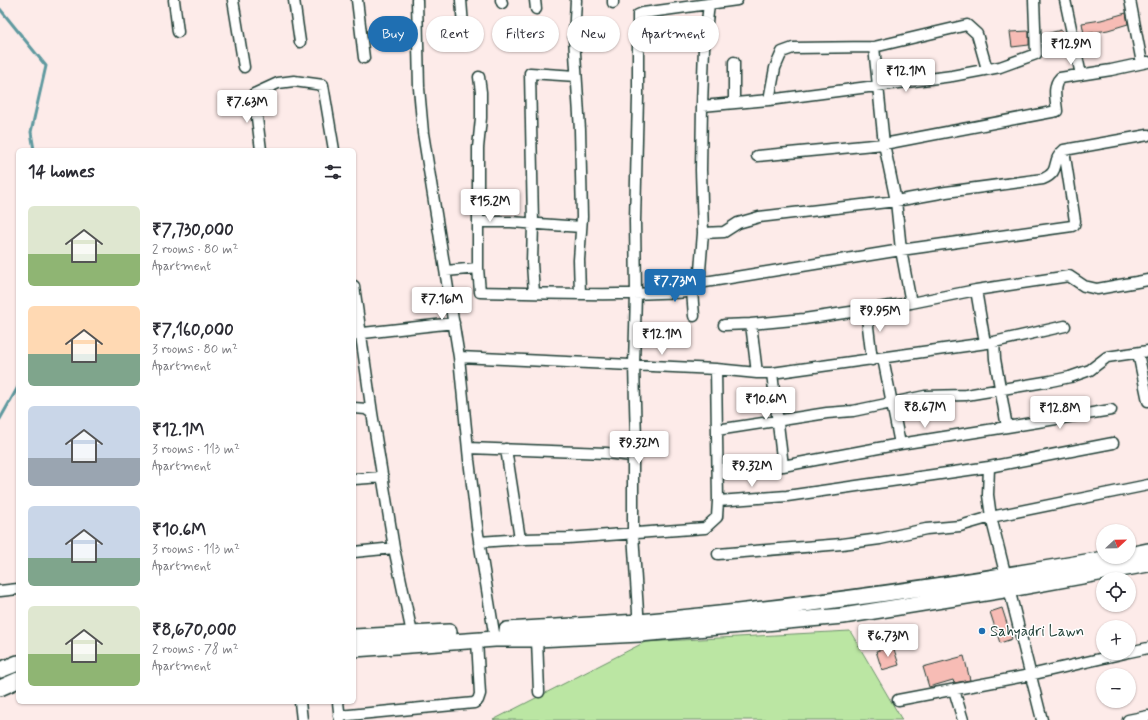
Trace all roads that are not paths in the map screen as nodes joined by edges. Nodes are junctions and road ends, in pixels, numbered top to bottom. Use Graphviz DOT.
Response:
graph roads {
  1 [pos="174,0"];
  2 [pos="233,0"];
  3 [pos="294,0"];
  4 [pos="357,0"];
  5 [pos="417,0"];
  6 [pos="461,0"];
  7 [pos="576,0"];
  8 [pos="737,0"];
  9 [pos="1034,0"];
  10 [pos="1065,0"];
  11 [pos="1130,0"];
  12 [pos="709,4"];
  13 [pos="462,16"];
  14 [pos="178,32"];
  15 [pos="300,42"];
  16 [pos="874,47"];
  17 [pos="364,58"];
  18 [pos="734,62"];
  19 [pos="1145,63"];
  20 [pos="244,67"];
  21 [pos="987,69"];
  22 [pos="1081,75"];
  23 [pos="576,76"];
  24 [pos="479,77"];
  25 [pos="878,86"];
  26 [pos="769,100"];
  27 [pos="734,103"];
  28 [pos="702,106"];
  29 [pos="1148,135"];
  30 [pos="884,144"];
  31 [pos="261,148"];
  32 [pos="334,148"];
  33 [pos="1064,150"];
  34 [pos="757,156"];
  35 [pos="896,201"];
  36 [pos="478,222"];
  37 [pos="533,223"];
  38 [pos="582,227"];
  39 [pos="703,234"];
  40 [pos="901,250"];
  41 [pos="478,268"];
  42 [pos="446,272"];
  43 [pos="1148,280"];
  44 [pos="699,283"];
  45 [pos="976,290"];
  46 [pos="692,291"];
  47 [pos="534,294"];
  48 [pos="580,294"];
  49 [pos="636,294"];
  50 [pos="911,303"];
  51 [pos="866,310"];
  52 [pos="694,316"];
  53 [pos="356,318"];
  54 [pos="454,323"];
  55 [pos="751,324"];
  56 [pos="724,325"];
  57 [pos="1065,326"];
  58 [pos="357,334"];
  59 [pos="989,343"];
  60 [pos="1148,350"];
  61 [pos="1138,353"];
  62 [pos="459,357"];
  63 [pos="884,358"];
  64 [pos="872,360"];
  65 [pos="634,365"];
  66 [pos="716,369"];
  67 [pos="757,373"];
  68 [pos="772,373"];
  69 [pos="1000,389"];
  70 [pos="1148,401"];
  71 [pos="892,403"];
  72 [pos="356,408"];
  73 [pos="1111,410"];
  74 [pos="372,413"];
  75 [pos="777,422"];
  76 [pos="1007,428"];
  77 [pos="717,430"];
  78 [pos="1113,443"];
  79 [pos="900,444"];
  80 [pos="468,448"];
  81 [pos="506,449"];
  82 [pos="633,456"];
  83 [pos="783,466"];
  84 [pos="988,467"];
  85 [pos="718,474"];
  86 [pos="383,477"];
  87 [pos="356,479"];
  88 [pos="1148,485"];
  89 [pos="718,501"];
  90 [pos="991,517"];
  91 [pos="633,532"];
  92 [pos="520,539"];
  93 [pos="479,542"];
  94 [pos="394,548"];
  95 [pos="356,552"];
  96 [pos="1148,552"];
  97 [pos="718,554"];
  98 [pos="1136,554"];
  99 [pos="1096,562"];
  100 [pos="1148,564"];
  101 [pos="1008,583"];
  102 [pos="16,589"];
  103 [pos="0,591"];
  104 [pos="639,628"];
  105 [pos="494,635"];
  106 [pos="356,637"];
  107 [pos="413,639"];
  108 [pos="537,639"];
  109 [pos="477,640"];
  110 [pos="1148,648"];
  111 [pos="356,649"];
  112 [pos="1136,651"];
  113 [pos="1096,660"];
  114 [pos="16,664"];
  115 [pos="0,670"];
  116 [pos="1030,675"];
  117 [pos="16,681"];
  118 [pos="0,688"];
  119 [pos="954,690"];
  120 [pos="540,692"];
  121 [pos="898,700"];
  122 [pos="300,704"];
  123 [pos="338,704"];
  124 [pos="1148,716"];
  125 [pos="340,718"];
  126 [pos="302,720"];
  127 [pos="963,720"];
  128 [pos="1042,720"];
  129 [pos="1128,720"];
  1 -- 14 [label="street"];
  2 -- 20 [label="street"];
  3 -- 15 [label="street"];
  4 -- 17 [label="street"];
  5 -- 42 [label="street"];
  6 -- 13 [label="street"];
  7 -- 23 [label="street"];
  8 -- 12 [label="street"];
  9 -- 21 [label="street"];
  10 -- 22 [label="street"];
  11 -- 19 [label="street"];
  12 -- 28 [label="street"];
  12 -- 49 [label="street"];
  16 -- 21 [label="street"];
  16 -- 25 [label="street"];
  16 -- 26 [label="street"];
  18 -- 27 [label="street"];
  19 -- 22 [label="street"];
  21 -- 25 [label="street"];
  22 -- 30 [label="street"];
  23 -- 37 [label="street"];
  23 -- 38 [label="street"];
  24 -- 36 [label="street"];
  25 -- 26 [label="street"];
  25 -- 30 [label="street"];
  26 -- 27 [label="street"];
  27 -- 28 [label="street"];
  28 -- 39 [label="street"];
  29 -- 33 [label="street"];
  30 -- 34 [label="street"];
  30 -- 35 [label="street"];
  31 -- 32 [label="street"];
  33 -- 35 [label="street"];
  33 -- 40 [label="street"];
  35 -- 39 [label="street"];
  35 -- 40 [label="street"];
  36 -- 37 [label="street"];
  36 -- 41 [label="street"];
  37 -- 38 [label="street"];
  37 -- 47 [label="street"];
  38 -- 48 [label="street"];
  39 -- 44 [label="street"];
  40 -- 44 [label="street"];
  40 -- 50 [label="street"];
  41 -- 42 [label="street"];
  41 -- 47 [label="street"];
  42 -- 54 [label="street"];
  43 -- 45 [label="street"];
  44 -- 46 [label="street"];
  45 -- 50 [label="street"];
  45 -- 59 [label="street"];
  46 -- 49 [label="street"];
  46 -- 52 [label="street"];
  47 -- 48 [label="street"];
  48 -- 49 [label="street"];
  49 -- 65 [label="street"];
  50 -- 51 [label="street"];
  51 -- 55 [label="street"];
  51 -- 64 [label="street"];
  53 -- 58 [label="street"];
  54 -- 58 [label="street"];
  54 -- 62 [label="street"];
  55 -- 56 [label="street"];
  55 -- 67 [label="street"];
  57 -- 59 [label="street"];
  58 -- 74 [label="street"];
  59 -- 63 [label="street"];
  59 -- 69 [label="street"];
  60 -- 61 [label="street"];
  61 -- 69 [label="street"];
  61 -- 70 [label="street"];
  62 -- 65 [label="street"];
  62 -- 80 [label="street"];
  63 -- 64 [label="street"];
  63 -- 71 [label="street"];
  64 -- 68 [label="street"];
  65 -- 66 [label="street"];
  65 -- 82 [label="street"];
  66 -- 67 [label="street"];
  66 -- 77 [label="street"];
  67 -- 68 [label="street"];
  68 -- 75 [label="street"];
  69 -- 71 [label="street"];
  69 -- 76 [label="street"];
  71 -- 75 [label="street"];
  71 -- 79 [label="street"];
  72 -- 74 [label="street"];
  73 -- 76 [label="street"];
  74 -- 86 [label="street"];
  75 -- 77 [label="street"];
  75 -- 83 [label="street"];
  76 -- 79 [label="street"];
  77 -- 85 [label="street"];
  78 -- 84 [label="street"];
  79 -- 83 [label="street"];
  80 -- 81 [label="street"];
  80 -- 93 [label="street"];
  81 -- 82 [label="street"];
  81 -- 92 [label="street"];
  82 -- 91 [label="street"];
  83 -- 85 [label="street"];
  84 -- 89 [label="street"];
  84 -- 90 [label="street"];
  85 -- 89 [label="street"];
  86 -- 87 [label="street"];
  86 -- 94 [label="street"];
  88 -- 90 [label="street"];
  89 -- 91 [label="street"];
  90 -- 97 [label="street"];
  90 -- 101 [label="street"];
  91 -- 92 [label="street"];
  91 -- 104 [label="street"];
  92 -- 93 [label="street"];
  93 -- 105 [label="street"];
  94 -- 95 [label="street"];
  94 -- 107 [label="street"];
  96 -- 98 [label="street"];
  99 -- 101 [label="street"];
  100 -- 101 [label="street"];
  101 -- 104 [label="street"];
  101 -- 116 [label="street"];
  102 -- 103 [label="street"];
  104 -- 105 [label="street"];
  104 -- 108 [label="street"];
  105 -- 107 [label="street"];
  105 -- 108 [label="street"];
  105 -- 109 [label="street"];
  106 -- 107 [label="street"];
  107 -- 109 [label="street"];
  107 -- 111 [label="street"];
  108 -- 120 [label="street"];
  109 -- 125 [label="street"];
  110 -- 112 [label="street"];
  113 -- 116 [label="street"];
  114 -- 115 [label="street"];
  116 -- 119 [label="street"];
  116 -- 128 [label="street"];
  117 -- 118 [label="street"];
  119 -- 121 [label="street"];
  119 -- 127 [label="street"];
  122 -- 126 [label="street"];
  123 -- 125 [label="street"];
  124 -- 129 [label="street"];
}
